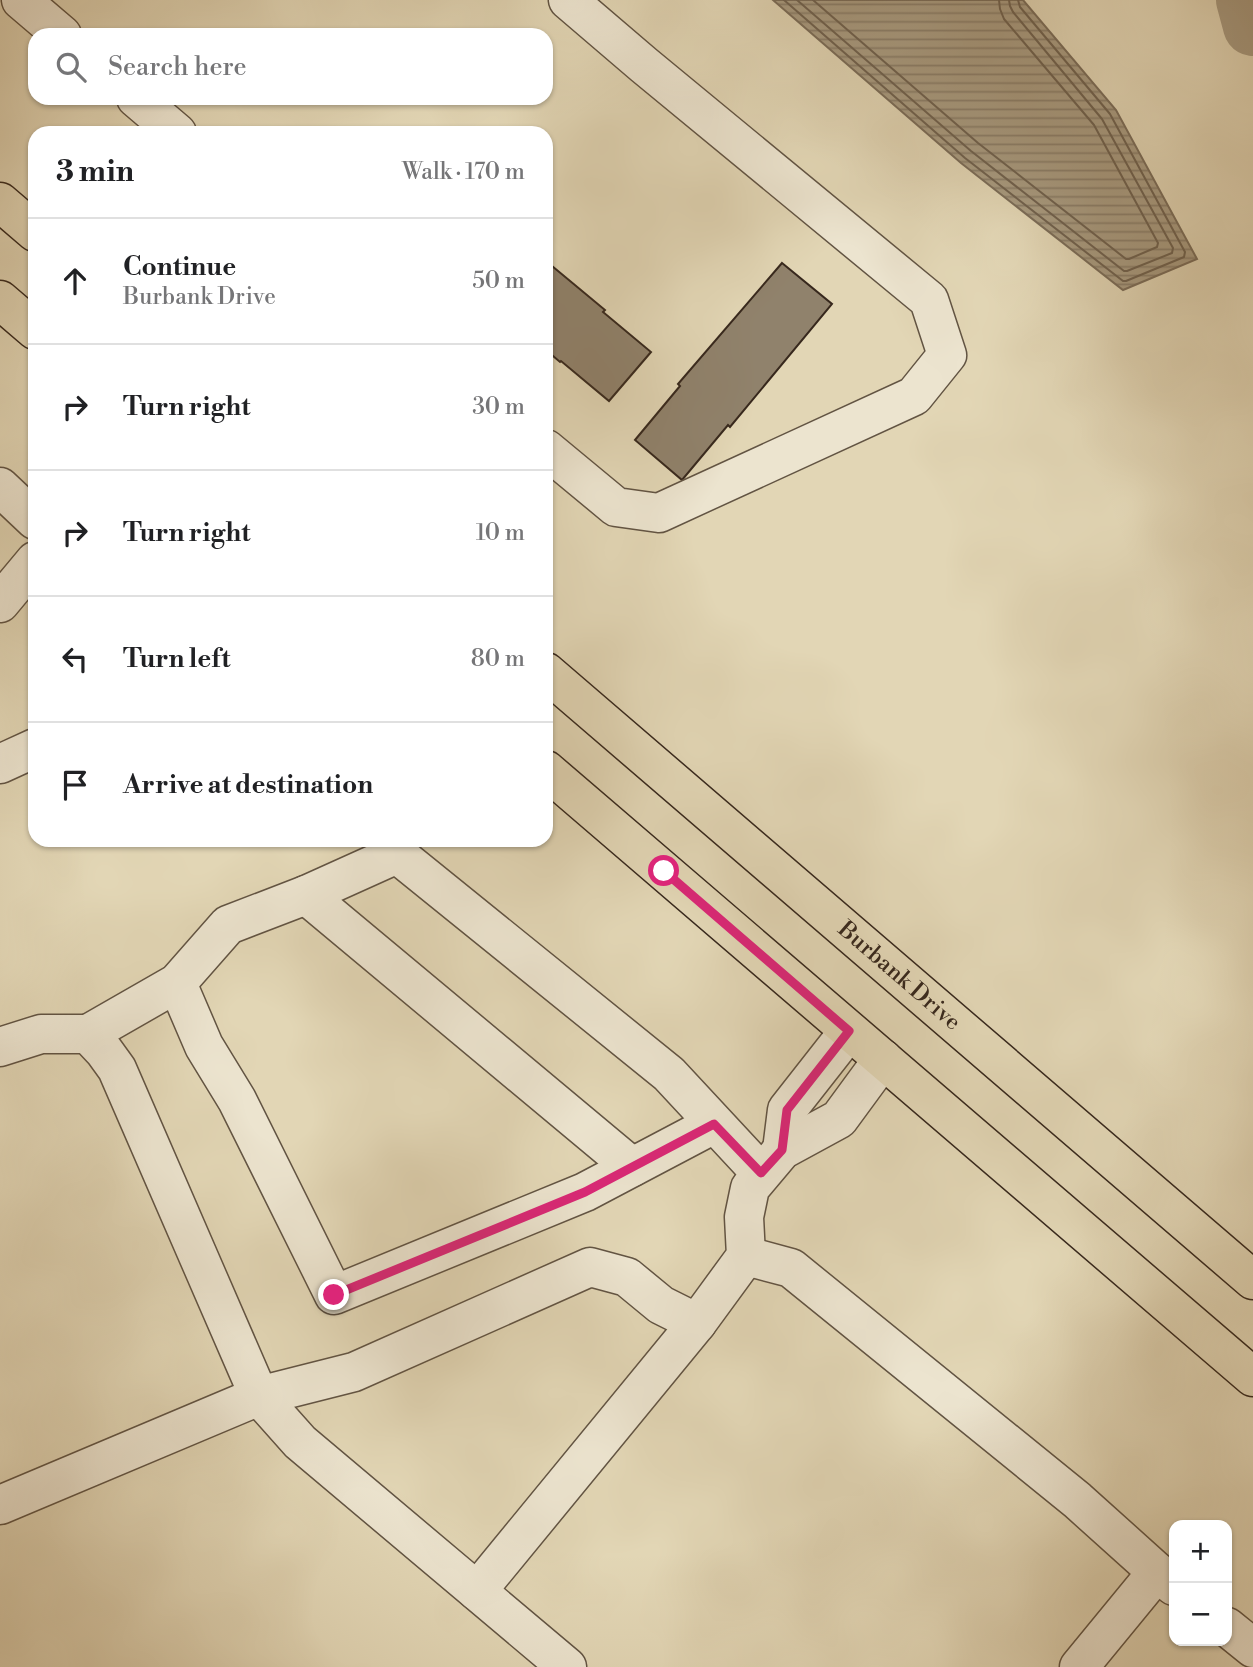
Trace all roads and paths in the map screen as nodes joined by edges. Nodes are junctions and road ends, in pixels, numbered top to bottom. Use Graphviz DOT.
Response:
graph roads {
  1 [pos="21,0"];
  2 [pos="568,0"];
  3 [pos="54,28"];
  4 [pos="144,105"];
  5 [pos="169,126"];
  6 [pos="0,202"];
  7 [pos="28,226"];
  8 [pos="0,300"];
  9 [pos="28,324"];
  10 [pos="553,455"];
  11 [pos="0,487"];
  12 [pos="28,513"];
  13 [pos="28,569"];
  14 [pos="0,603"];
  15 [pos="553,677"];
  16 [pos="28,751"];
  17 [pos="0,764"];
  18 [pos="553,776"];
  19 [pos="306,895"];
  20 [pos="177,984"];
  21 [pos="849,1031"];
  22 [pos="88,1034"];
  23 [pos="0,1047"];
  24 [pos="883,1059"];
  25 [pos="714,1124"];
  26 [pos="772,1161"];
  27 [pos="632,1167"];
  28 [pos="746,1256"];
  29 [pos="1253,1280"];
  30 [pos="697,1323"];
  31 [pos="1253,1377"];
  32 [pos="259,1396"];
  33 [pos="0,1505"];
  34 [pos="1166,1579"];
  35 [pos="477,1591"];
  36 [pos="1232,1631"];
  37 [pos="1253,1648"];
  38 [pos="567,1667"];
  39 [pos="1079,1667"];
  1 -- 3 [label="street"];
  2 -- 10 [label="street"];
  4 -- 5 [label="street"];
  6 -- 7 [label="main road"];
  8 -- 9 [label="main road"];
  11 -- 12 [label="street"];
  13 -- 14 [label="street"];
  15 -- 29 [label="main road, Burbank Drive"];
  16 -- 17 [label="street"];
  18 -- 21 [label="main road"];
  19 -- 20 [label="street"];
  19 -- 25 [label="street"];
  19 -- 27 [label="street"];
  20 -- 22 [label="street"];
  20 -- 27 [label="street"];
  21 -- 24 [label="main road"];
  21 -- 26 [label="street"];
  22 -- 23 [label="street"];
  22 -- 32 [label="street"];
  24 -- 26 [label="street"];
  24 -- 31 [label="main road"];
  25 -- 26 [label="street"];
  25 -- 27 [label="street"];
  26 -- 28 [label="street"];
  28 -- 30 [label="street"];
  28 -- 34 [label="street"];
  30 -- 32 [label="street"];
  30 -- 35 [label="street"];
  32 -- 33 [label="street"];
  32 -- 35 [label="street"];
  34 -- 39 [label="street"];
  35 -- 38 [label="street"];
  36 -- 37 [label="street"];
}
